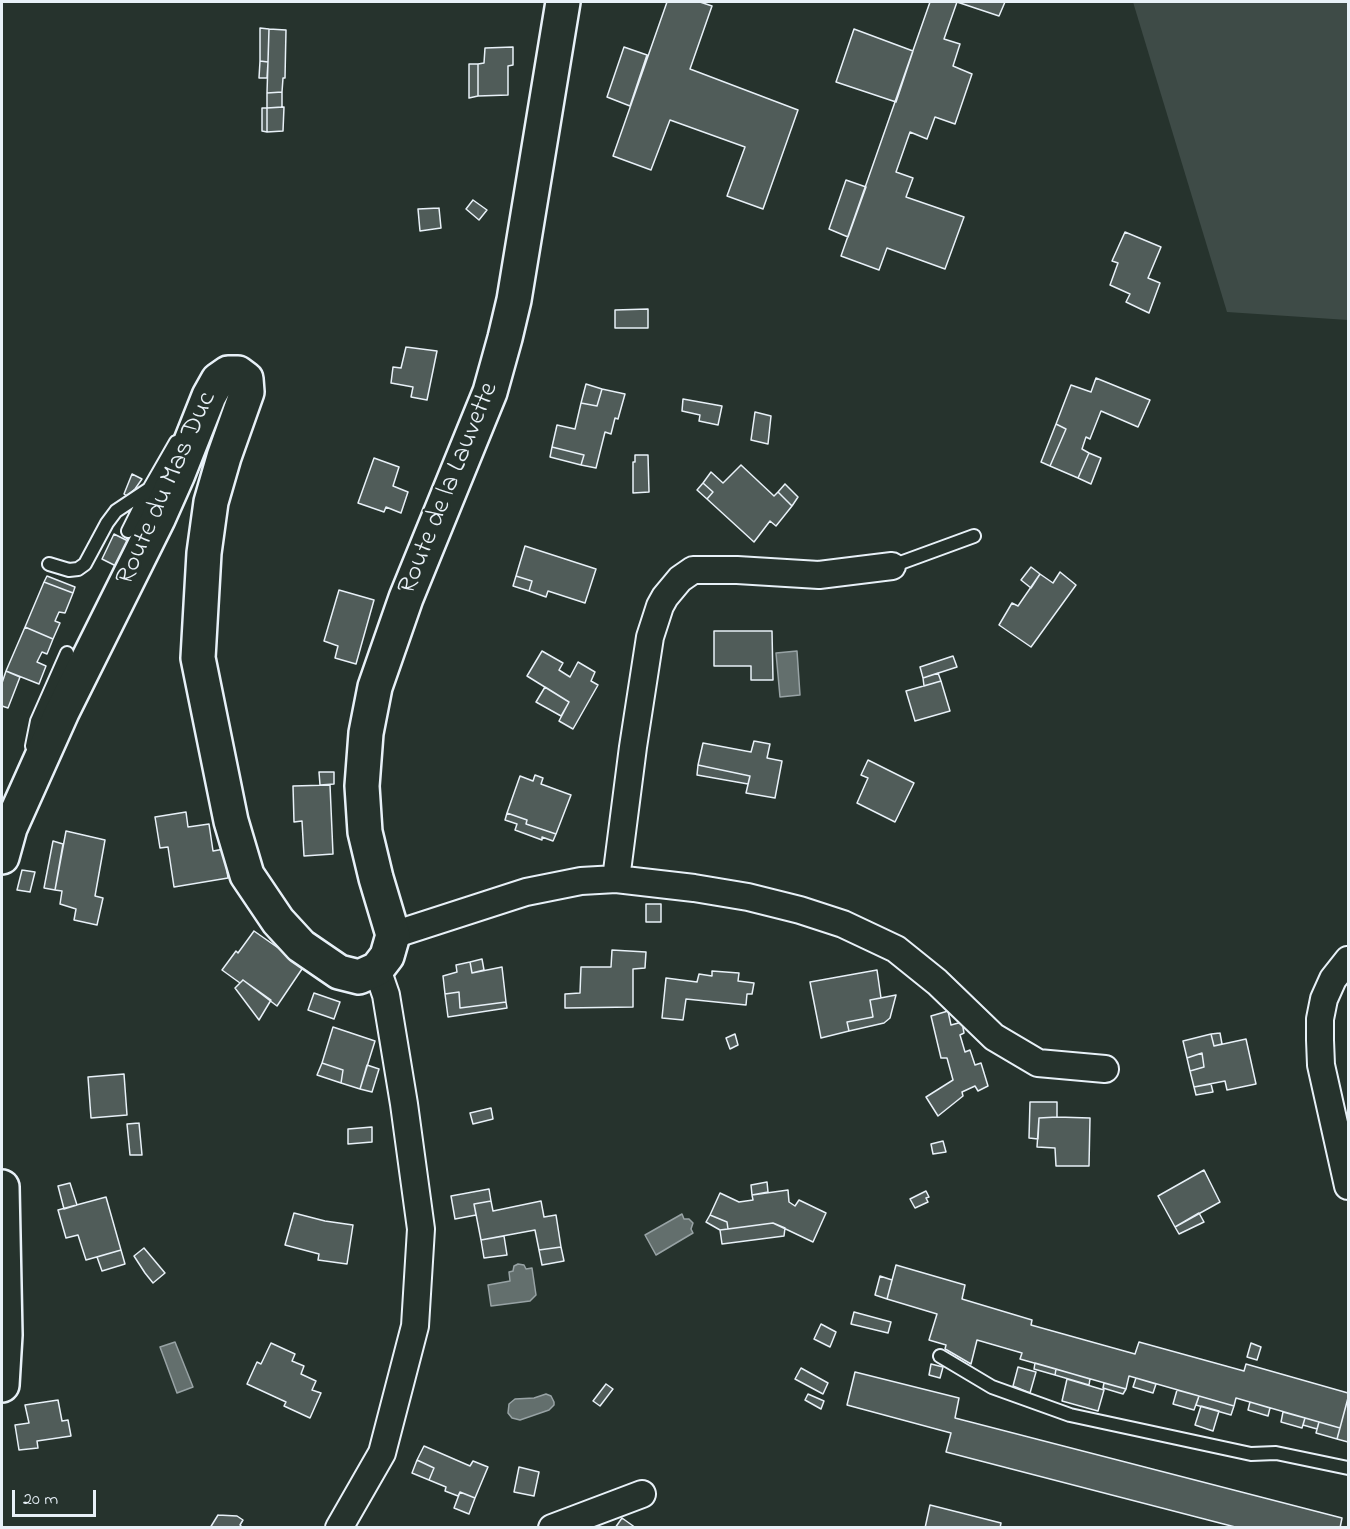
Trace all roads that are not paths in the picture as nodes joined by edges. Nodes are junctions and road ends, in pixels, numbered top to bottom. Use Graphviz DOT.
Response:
graph roads {
  1 [pos="562,2"];
  2 [pos="195,432"];
  3 [pos="149,489"];
  4 [pos="128,531"];
  5 [pos="974,536"];
  6 [pos="49,564"];
  7 [pos="892,566"];
  8 [pos="67,653"];
  9 [pos="41,758"];
  10 [pos="2,856"];
  11 [pos="616,879"];
  12 [pos="393,935"];
  13 [pos="1348,960"];
  14 [pos="378,969"];
  15 [pos="1105,1069"];
  16 [pos="1348,1186"];
  17 [pos="2,1187"];
  18 [pos="940,1356"];
  19 [pos="2,1384"];
  20 [pos="1348,1468"];
  21 [pos="642,1494"];
  22 [pos="339,1527"];
  23 [pos="552,1527"];
  1 -- 12 [label="street, Route de la Lauvette"];
  2 -- 3 [label="lane"];
  2 -- 9 [label="street, Route du Mas Duc"];
  2 -- 14 [label="street, Route du Mas Duc"];
  3 -- 4 [label="lane"];
  3 -- 6 [label="lane"];
  5 -- 7 [label="lane"];
  7 -- 11 [label="street"];
  8 -- 9 [label="lane"];
  9 -- 10 [label="street, Route du Mas Duc"];
  11 -- 12 [label="street"];
  11 -- 15 [label="street"];
  12 -- 14 [label="street"];
  13 -- 16 [label="street"];
  14 -- 22 [label="street"];
  17 -- 19 [label="street"];
  18 -- 20 [label="lane"];
  21 -- 23 [label="street"];
}
